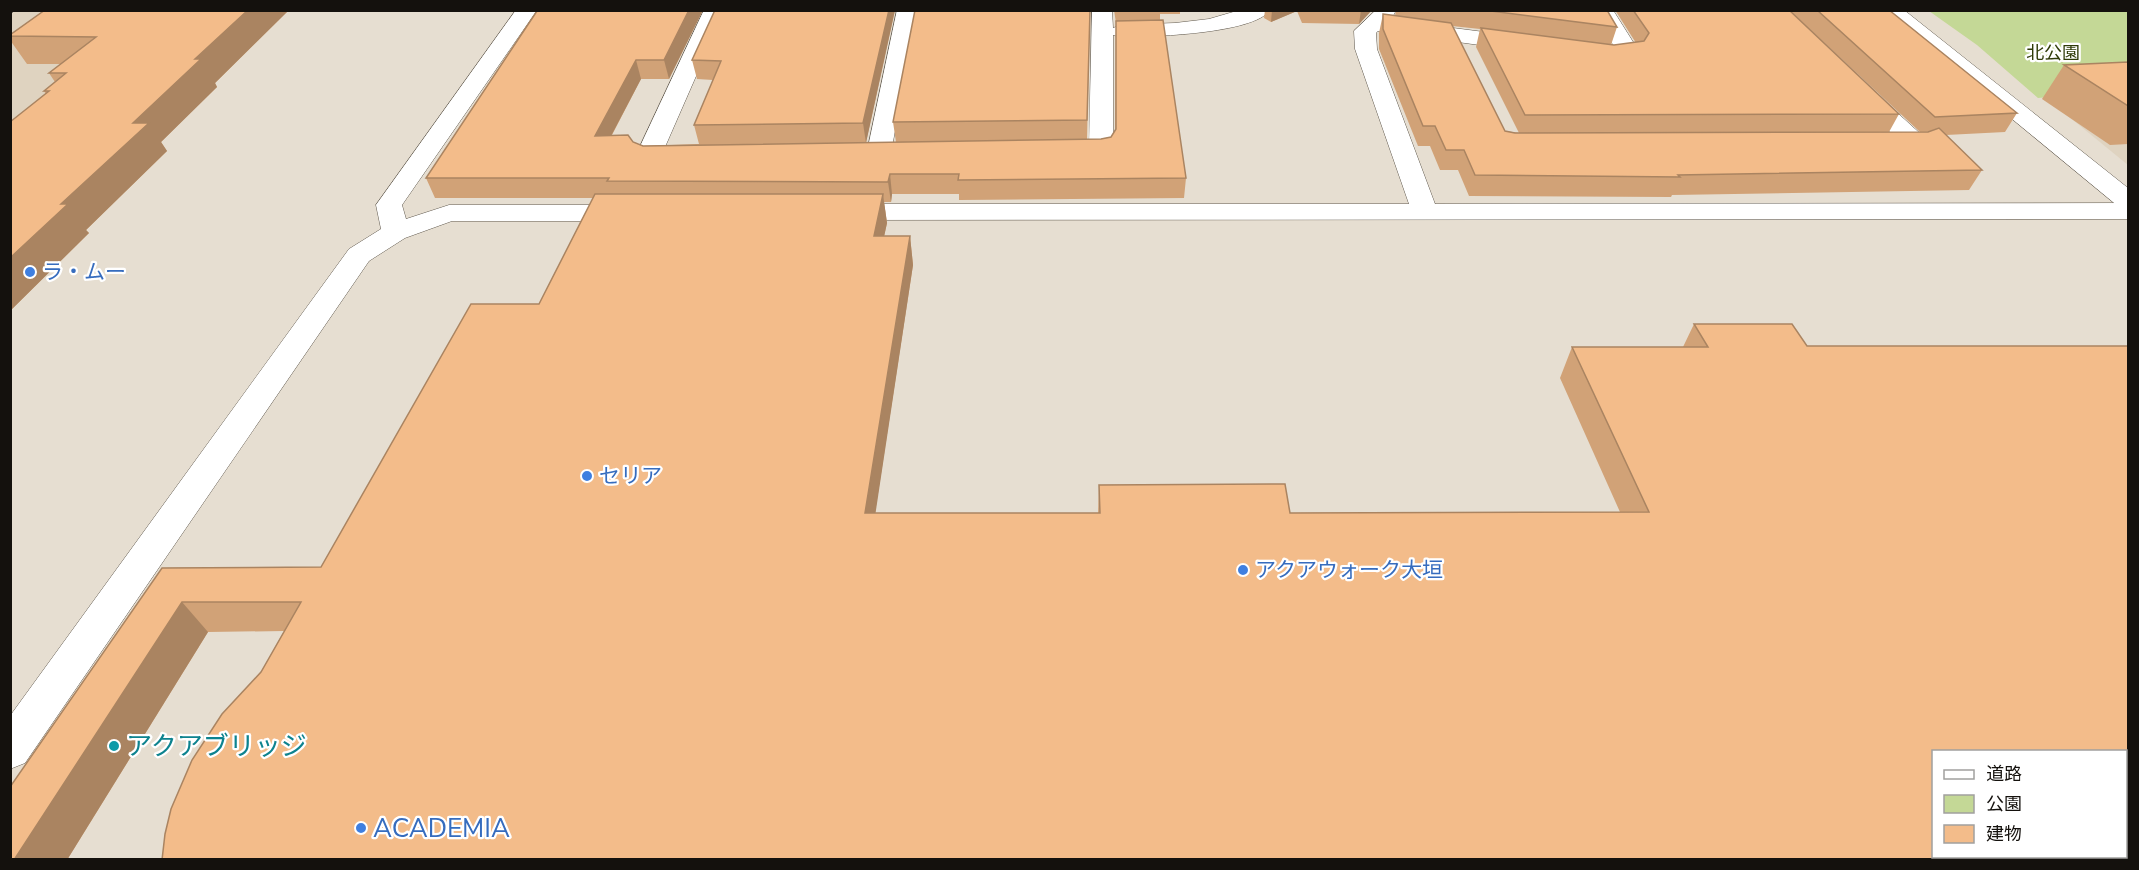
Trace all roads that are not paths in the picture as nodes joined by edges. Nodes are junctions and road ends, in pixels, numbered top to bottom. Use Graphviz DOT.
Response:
graph roads {
  1 [pos="527,10"];
  2 [pos="715,10"];
  3 [pos="908,10"];
  4 [pos="1260,10"];
  5 [pos="1602,10"];
  6 [pos="1890,10"];
  7 [pos="1381,17"];
  8 [pos="1102,21"];
  9 [pos="1457,36"];
  10 [pos="1538,46"];
  11 [pos="1573,51"];
  12 [pos="1467,57"];
  13 [pos="1849,81"];
  14 [pos="1868,143"];
  15 [pos="1043,150"];
  16 [pos="879,152"];
  17 [pos="706,154"];
  18 [pos="2128,201"];
  19 [pos="2128,211"];
  20 [pos="1425,212"];
  21 [pos="652,213"];
  22 [pos="818,213"];
  23 [pos="395,232"];
  24 [pos="10,750"];
  1 -- 23 [label="street"];
  2 -- 17 [label="street"];
  3 -- 16 [label="street"];
  4 -- 8 [label="street"];
  5 -- 11 [label="street"];
  6 -- 18 [label="street"];
  7 -- 9 [label="street"];
  7 -- 20 [label="street"];
  8 -- 15 [label="street"];
  9 -- 10 [label="street"];
  9 -- 12 [label="street"];
  13 -- 14 [label="street"];
  19 -- 20 [label="street"];
  20 -- 22 [label="street"];
  21 -- 23 [label="street"];
  23 -- 24 [label="street"];
}
